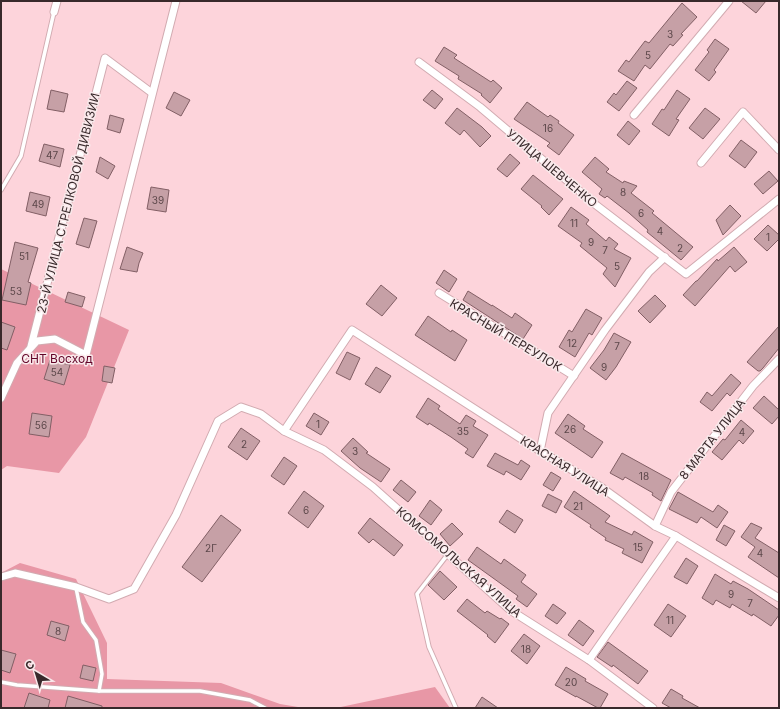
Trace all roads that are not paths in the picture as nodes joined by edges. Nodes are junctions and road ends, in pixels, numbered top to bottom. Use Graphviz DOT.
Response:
graph roads {
  1 [pos="57,1"];
  2 [pos="176,1"];
  3 [pos="729,1"];
  4 [pos="54,12"];
  5 [pos="419,62"];
  6 [pos="152,93"];
  7 [pos="634,115"];
  8 [pos="779,150"];
  9 [pos="702,162"];
  10 [pos="1,190"];
  11 [pos="779,199"];
  12 [pos="665,257"];
  13 [pos="439,294"];
  14 [pos="31,348"];
  15 [pos="779,359"];
  16 [pos="574,376"];
  17 [pos="1,398"];
  18 [pos="284,431"];
  19 [pos="540,451"];
  20 [pos="655,526"];
  21 [pos="676,536"];
  22 [pos="448,554"];
  23 [pos="1,577"];
  24 [pos="76,587"];
  25 [pos="779,598"];
  26 [pos="589,660"];
  27 [pos="1,682"];
  28 [pos="99,691"];
  29 [pos="265,708"];
  30 [pos="456,708"];
  31 [pos="653,708"];
  1 -- 4 [label="street"];
  2 -- 6 [label="street"];
  3 -- 7 [label="street"];
  4 -- 10 [label="lane"];
  5 -- 12 [label="street, УЛИЦА ШЕВЧЕНКО"];
  6 -- 14 [label="street"];
  6 -- 14 [label="street, 23-Й УЛИЦА СТРЕЛКОВОЙ ДИВИЗИИ"];
  8 -- 9 [label="street"];
  11 -- 12 [label="street, УЛИЦА ШЕВЧЕНКО"];
  12 -- 16 [label="street, КРАСНЫЙ ПЕРЕУЛОК"];
  13 -- 16 [label="street, КРАСНЫЙ ПЕРЕУЛОК"];
  14 -- 17 [label="street"];
  15 -- 20 [label="street, 8 МАРТА УЛИЦА"];
  16 -- 19 [label="street, КРАСНЫЙ ПЕРЕУЛОК"];
  18 -- 19 [label="street, КРАСНАЯ УЛИЦА"];
  18 -- 22 [label="street, КОМСОМОЛЬСКАЯ УЛИЦА"];
  18 -- 24 [label="street, КОМСОМОЛЬСКАЯ УЛИЦА"];
  19 -- 20 [label="street, КРАСНАЯ УЛИЦА"];
  20 -- 21 [label="street, КРАСНАЯ УЛИЦА"];
  21 -- 25 [label="street, КРАСНАЯ УЛИЦА"];
  21 -- 26 [label="street"];
  22 -- 26 [label="street, КОМСОМОЛЬСКАЯ УЛИЦА"];
  22 -- 30 [label="lane"];
  23 -- 24 [label="street"];
  24 -- 28 [label="lane"];
  26 -- 31 [label="street, КОМСОМОЛЬСКАЯ УЛИЦА"];
  27 -- 28 [label="lane"];
  28 -- 29 [label="lane"];
}
